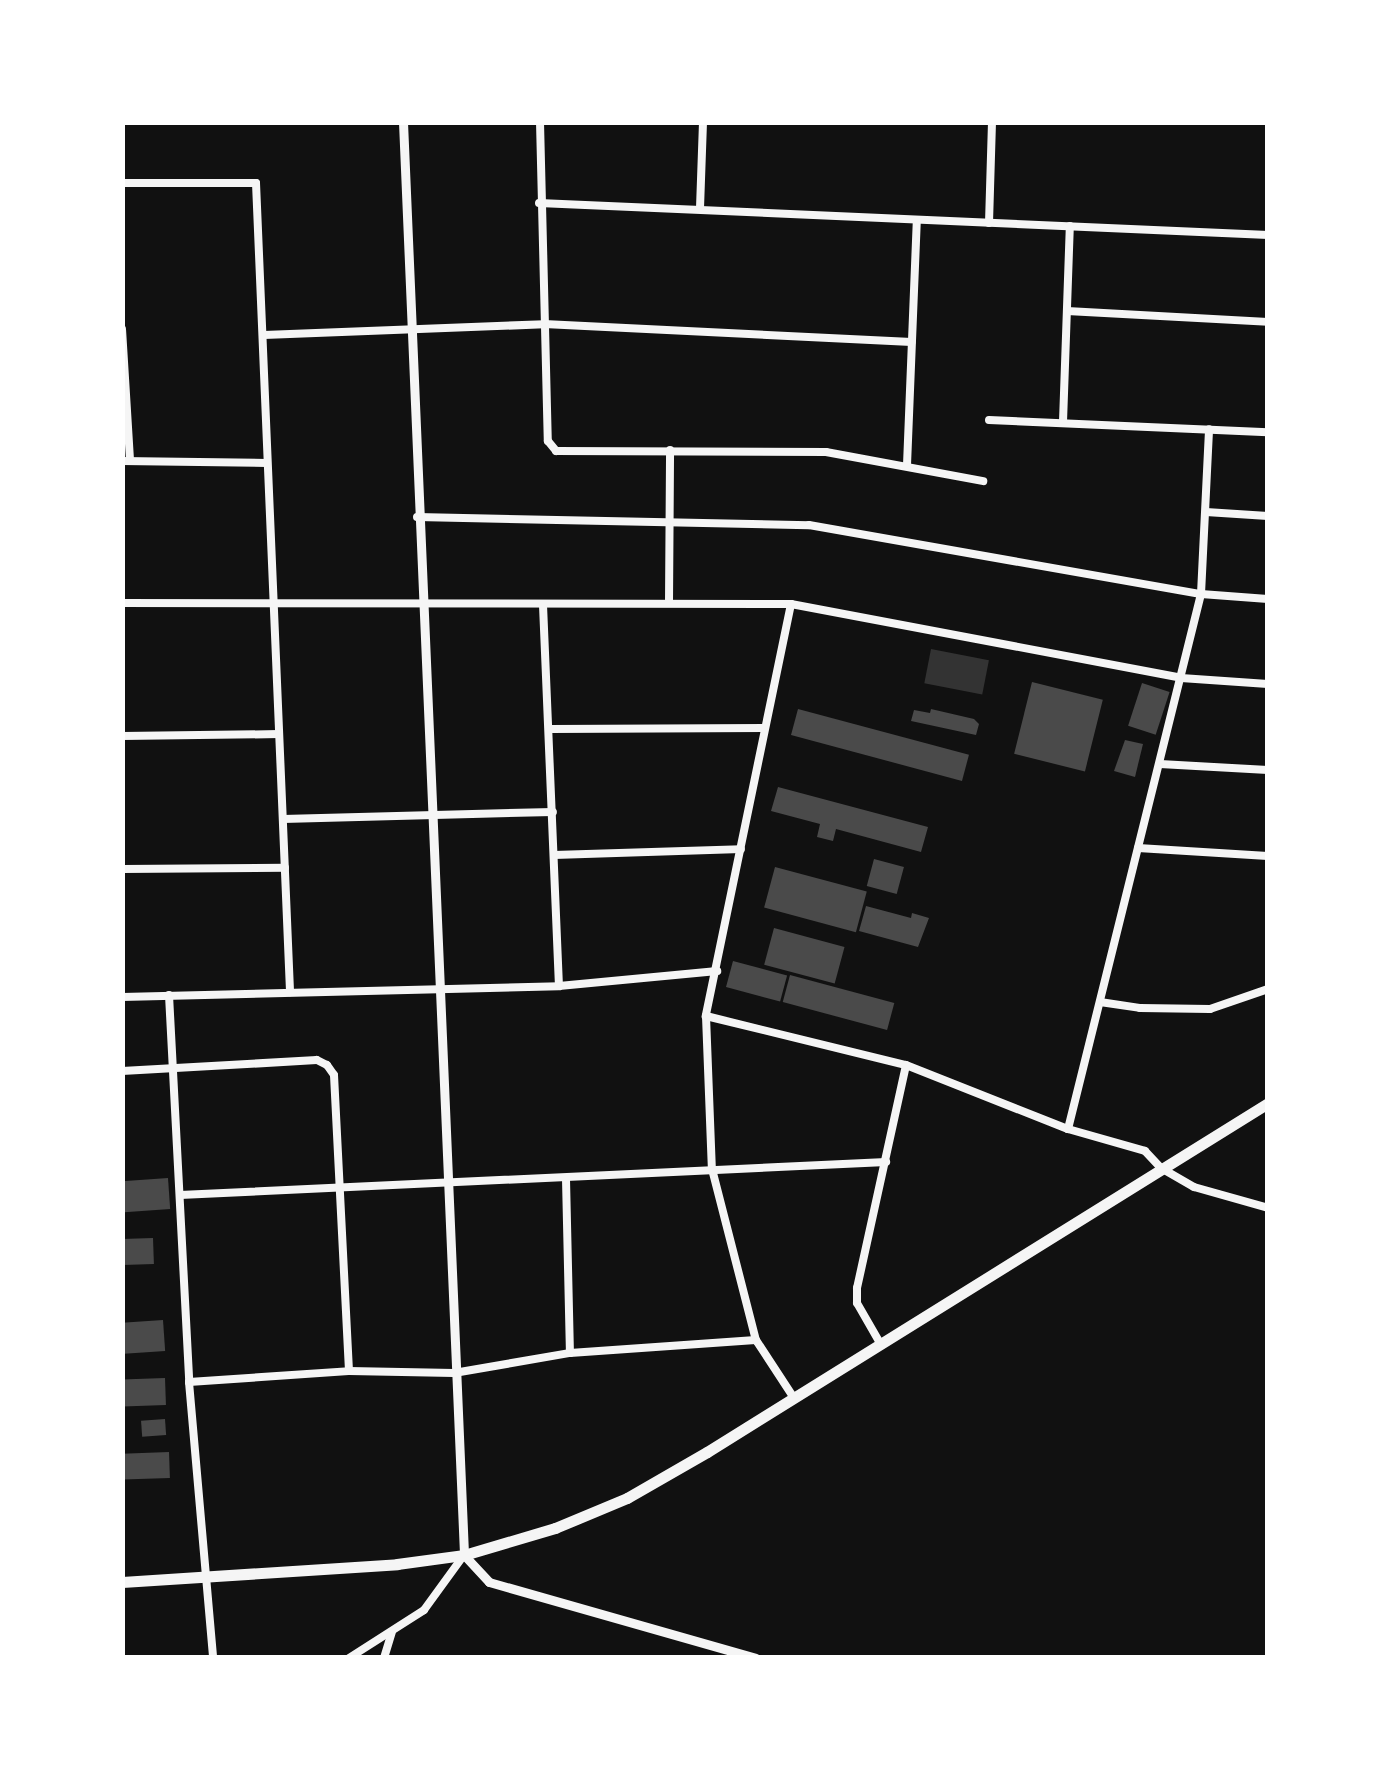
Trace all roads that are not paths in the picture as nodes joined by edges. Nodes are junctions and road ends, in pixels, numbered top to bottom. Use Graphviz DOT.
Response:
graph roads {
  1 [pos="402,122"];
  2 [pos="540,122"];
  3 [pos="703,122"];
  4 [pos="992,122"];
  5 [pos="122,184"];
  6 [pos="539,203"];
  7 [pos="700,208"];
  8 [pos="917,220"];
  9 [pos="988,222"];
  10 [pos="1070,226"];
  11 [pos="1268,234"];
  12 [pos="1068,312"];
  13 [pos="1268,322"];
  14 [pos="544,324"];
  15 [pos="122,329"];
  16 [pos="408,330"];
  17 [pos="264,334"];
  18 [pos="912,342"];
  19 [pos="989,420"];
  20 [pos="1063,422"];
  21 [pos="1208,429"];
  22 [pos="1268,432"];
  23 [pos="670,450"];
  24 [pos="126,461"];
  25 [pos="267,463"];
  26 [pos="907,465"];
  27 [pos="983,481"];
  28 [pos="1206,512"];
  29 [pos="1268,516"];
  30 [pos="417,517"];
  31 [pos="669,524"];
  32 [pos="1201,594"];
  33 [pos="1268,599"];
  34 [pos="421,600"];
  35 [pos="122,603"];
  36 [pos="275,603"];
  37 [pos="669,603"];
  38 [pos="791,604"];
  39 [pos="543,605"];
  40 [pos="1180,678"];
  41 [pos="1268,684"];
  42 [pos="764,728"];
  43 [pos="550,730"];
  44 [pos="279,734"];
  45 [pos="122,736"];
  46 [pos="1160,764"];
  47 [pos="1268,770"];
  48 [pos="431,812"];
  49 [pos="553,812"];
  50 [pos="283,818"];
  51 [pos="1138,848"];
  52 [pos="741,850"];
  53 [pos="554,855"];
  54 [pos="1268,856"];
  55 [pos="285,868"];
  56 [pos="122,869"];
  57 [pos="717,971"];
  58 [pos="558,986"];
  59 [pos="437,988"];
  60 [pos="1268,989"];
  61 [pos="290,992"];
  62 [pos="169,996"];
  63 [pos="122,997"];
  64 [pos="1100,1002"];
  65 [pos="706,1016"];
  66 [pos="906,1065"];
  67 [pos="172,1068"];
  68 [pos="122,1072"];
  69 [pos="1268,1103"];
  70 [pos="1068,1129"];
  71 [pos="886,1162"];
  72 [pos="1162,1168"];
  73 [pos="712,1169"];
  74 [pos="566,1178"];
  75 [pos="446,1183"];
  76 [pos="337,1188"];
  77 [pos="180,1195"];
  78 [pos="1268,1208"];
  79 [pos="756,1340"];
  80 [pos="880,1343"];
  81 [pos="570,1353"];
  82 [pos="349,1371"];
  83 [pos="454,1373"];
  84 [pos="189,1382"];
  85 [pos="794,1398"];
  86 [pos="464,1555"];
  87 [pos="204,1576"];
  88 [pos="122,1582"];
  89 [pos="392,1632"];
  90 [pos="213,1658"];
  91 [pos="348,1658"];
  92 [pos="384,1658"];
  93 [pos="755,1658"];
  1 -- 16 [label="street"];
  2 -- 6 [label="street"];
  3 -- 7 [label="street"];
  4 -- 9 [label="street"];
  5 -- 17 [label="street"];
  6 -- 7 [label="street"];
  6 -- 14 [label="street"];
  7 -- 8 [label="street"];
  8 -- 9 [label="street"];
  8 -- 18 [label="street"];
  9 -- 10 [label="street"];
  10 -- 11 [label="street"];
  10 -- 12 [label="street"];
  12 -- 13 [label="street"];
  12 -- 20 [label="street"];
  14 -- 16 [label="street"];
  14 -- 18 [label="street"];
  14 -- 23 [label="street"];
  15 -- 24 [label="street"];
  16 -- 17 [label="street"];
  16 -- 30 [label="street"];
  17 -- 25 [label="street"];
  18 -- 26 [label="street"];
  19 -- 20 [label="street"];
  20 -- 21 [label="street"];
  21 -- 22 [label="street"];
  21 -- 28 [label="street"];
  23 -- 26 [label="street"];
  23 -- 31 [label="street"];
  24 -- 25 [label="street"];
  25 -- 36 [label="street"];
  26 -- 27 [label="street"];
  28 -- 29 [label="street"];
  28 -- 32 [label="street"];
  30 -- 31 [label="street"];
  30 -- 34 [label="street"];
  31 -- 32 [label="street"];
  31 -- 37 [label="street"];
  32 -- 33 [label="street"];
  32 -- 40 [label="street"];
  34 -- 36 [label="street"];
  34 -- 39 [label="street"];
  34 -- 48 [label="street"];
  35 -- 36 [label="street"];
  36 -- 44 [label="street"];
  37 -- 38 [label="street"];
  37 -- 39 [label="street"];
  38 -- 40 [label="street"];
  38 -- 42 [label="street"];
  39 -- 43 [label="street"];
  40 -- 41 [label="street"];
  40 -- 46 [label="street"];
  42 -- 43 [label="street"];
  42 -- 52 [label="street"];
  43 -- 49 [label="street"];
  44 -- 45 [label="street"];
  44 -- 50 [label="street"];
  46 -- 47 [label="street"];
  46 -- 51 [label="street"];
  48 -- 49 [label="street"];
  48 -- 50 [label="street"];
  48 -- 59 [label="street"];
  49 -- 53 [label="street"];
  50 -- 55 [label="street"];
  51 -- 54 [label="street"];
  51 -- 64 [label="street"];
  52 -- 53 [label="street"];
  52 -- 57 [label="street"];
  53 -- 58 [label="street"];
  55 -- 56 [label="street"];
  55 -- 61 [label="street"];
  57 -- 58 [label="street"];
  57 -- 65 [label="street"];
  58 -- 59 [label="street"];
  59 -- 61 [label="street"];
  59 -- 75 [label="street"];
  60 -- 64 [label="street"];
  61 -- 62 [label="street"];
  62 -- 63 [label="street"];
  62 -- 67 [label="street"];
  64 -- 70 [label="street"];
  65 -- 66 [label="street"];
  65 -- 73 [label="street"];
  66 -- 70 [label="street"];
  66 -- 71 [label="street"];
  67 -- 68 [label="street"];
  67 -- 76 [label="street"];
  67 -- 77 [label="street"];
  69 -- 72 [label="highway"];
  70 -- 72 [label="street"];
  71 -- 73 [label="street"];
  71 -- 80 [label="street"];
  72 -- 78 [label="street"];
  72 -- 80 [label="highway"];
  73 -- 74 [label="street"];
  73 -- 79 [label="street"];
  74 -- 75 [label="street"];
  74 -- 81 [label="street"];
  75 -- 76 [label="street"];
  75 -- 83 [label="street"];
  76 -- 77 [label="street"];
  76 -- 82 [label="street"];
  77 -- 84 [label="street"];
  79 -- 81 [label="street"];
  79 -- 85 [label="street"];
  80 -- 85 [label="highway"];
  81 -- 83 [label="street"];
  82 -- 83 [label="street"];
  82 -- 84 [label="street"];
  83 -- 86 [label="street"];
  84 -- 87 [label="street"];
  85 -- 86 [label="highway"];
  86 -- 87 [label="highway"];
  86 -- 89 [label="street"];
  86 -- 93 [label="street"];
  87 -- 88 [label="highway"];
  87 -- 90 [label="street"];
  89 -- 91 [label="street"];
  89 -- 92 [label="street"];
}
